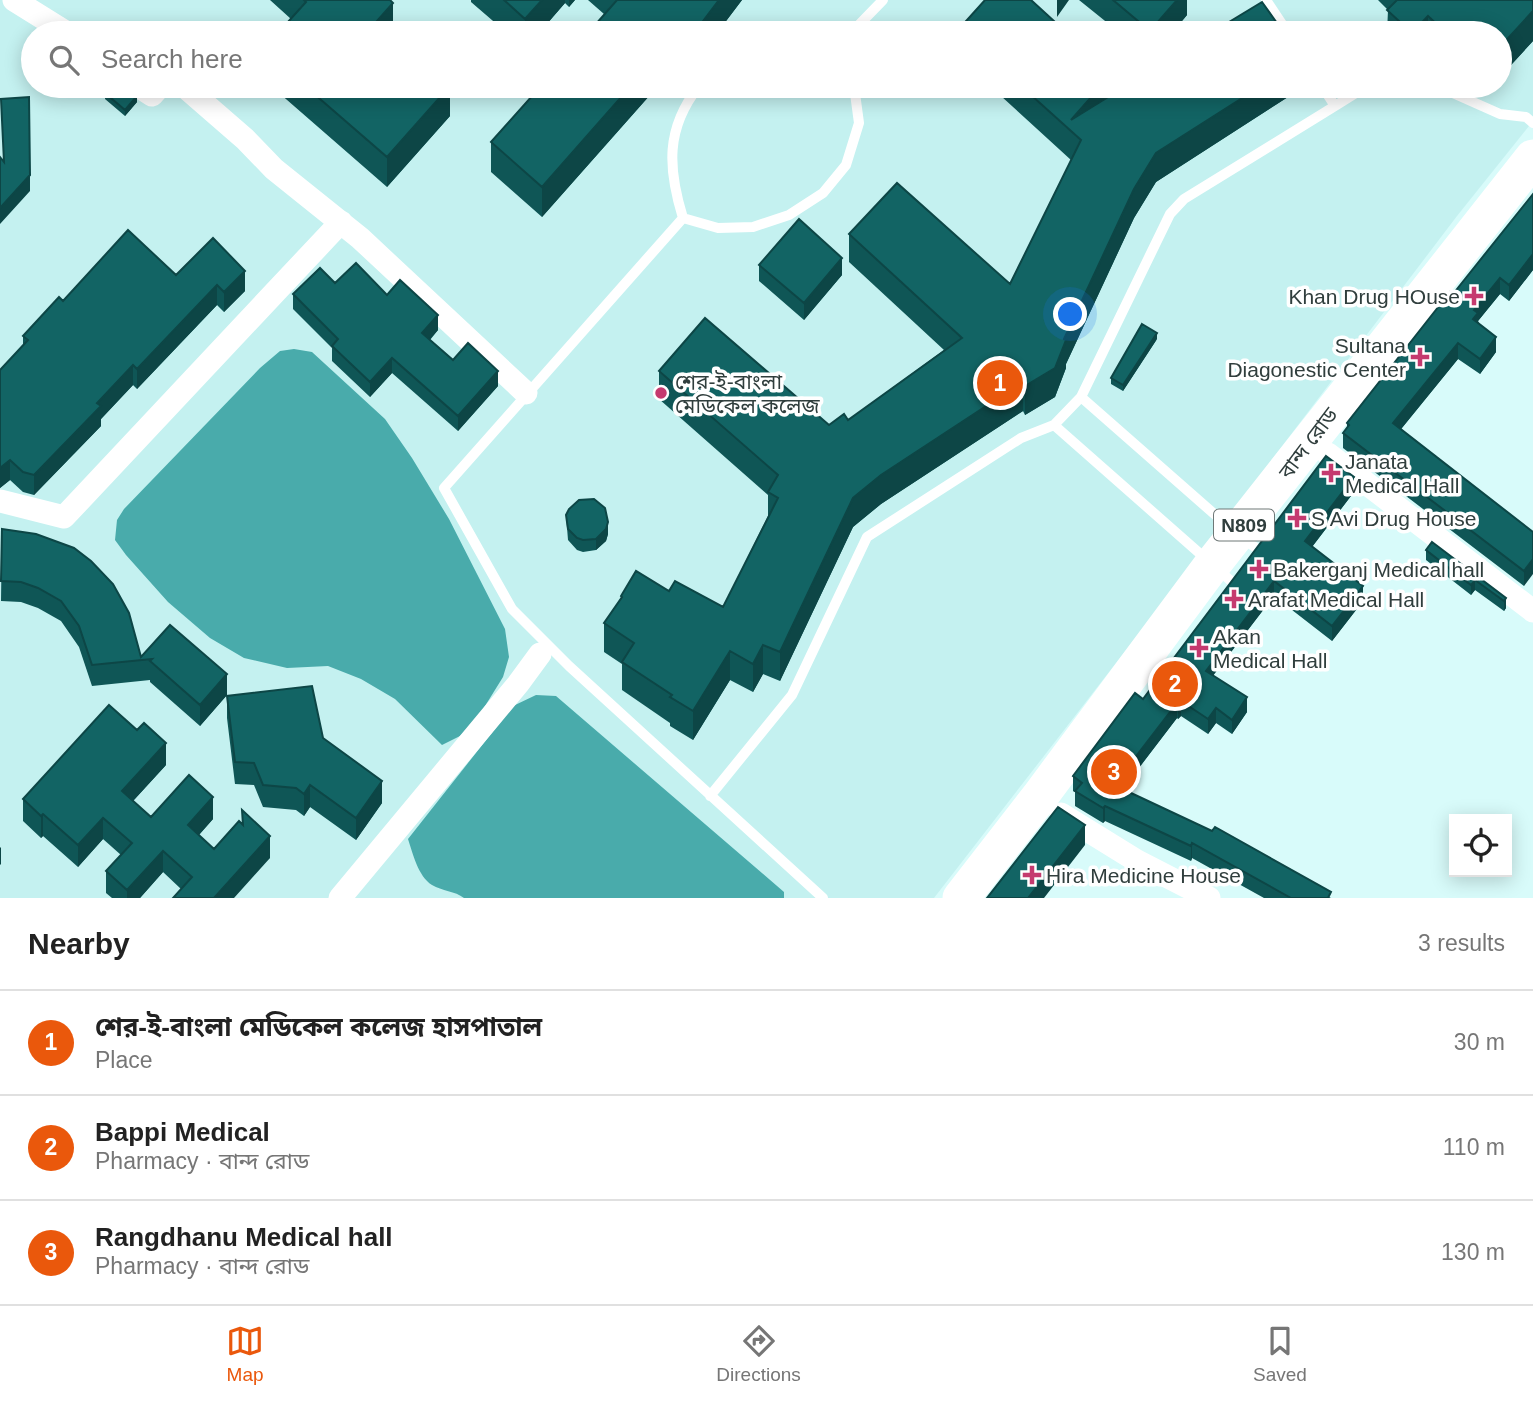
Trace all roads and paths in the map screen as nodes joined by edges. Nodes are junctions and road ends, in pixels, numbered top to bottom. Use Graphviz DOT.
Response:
graph roads {
  1 [pos="14,0"];
  2 [pos="883,0"];
  3 [pos="1266,0"];
  4 [pos="48,21"];
  5 [pos="863,21"];
  6 [pos="1280,21"];
  7 [pos="198,98"];
  8 [pos="692,98"];
  9 [pos="856,98"];
  10 [pos="1330,98"];
  11 [pos="1348,98"];
  12 [pos="1464,98"];
  13 [pos="1335,106"];
  14 [pos="1533,123"];
  15 [pos="1533,158"];
  16 [pos="1533,196"];
  17 [pos="682,218"];
  18 [pos="341,222"];
  19 [pos="526,393"];
  20 [pos="1081,397"];
  21 [pos="1054,425"];
  22 [pos="1328,454"];
  23 [pos="0,501"];
  24 [pos="1246,541"];
  25 [pos="1222,573"];
  26 [pos="1533,611"];
  27 [pos="540,654"];
  28 [pos="710,796"];
  29 [pos="1055,810"];
  30 [pos="340,898"];
  31 [pos="823,898"];
  32 [pos="961,898"];
  33 [pos="986,898"];
  34 [pos="1209,898"];
  1 -- 4 [label="street"];
  2 -- 5 [label="lane"];
  3 -- 6 [label="lane"];
  7 -- 18 [label="street"];
  8 -- 17 [label="lane"];
  9 -- 17 [label="lane"];
  10 -- 13 [label="lane"];
  11 -- 13 [label="lane"];
  12 -- 14 [label="lane"];
  13 -- 20 [label="lane"];
  15 -- 24 [label="highway, বান্দ রোড / N809"];
  16 -- 22 [label="highway, বান্দ রোড / N809"];
  17 -- 19 [label="lane"];
  18 -- 19 [label="street"];
  18 -- 23 [label="street"];
  19 -- 28 [label="lane"];
  20 -- 21 [label="lane"];
  20 -- 24 [label="lane"];
  21 -- 25 [label="lane"];
  21 -- 28 [label="lane"];
  22 -- 24 [label="highway, বান্দ রোড / N809"];
  22 -- 26 [label="street"];
  24 -- 25 [label="highway, বান্দ রোড / N809"];
  25 -- 29 [label="highway, বান্দ রোড / N809"];
  25 -- 32 [label="highway, বান্দ রোড / N809"];
  27 -- 30 [label="street"];
  28 -- 31 [label="lane"];
  29 -- 33 [label="highway, বান্দ রোড / N809"];
  29 -- 34 [label="street"];
}
